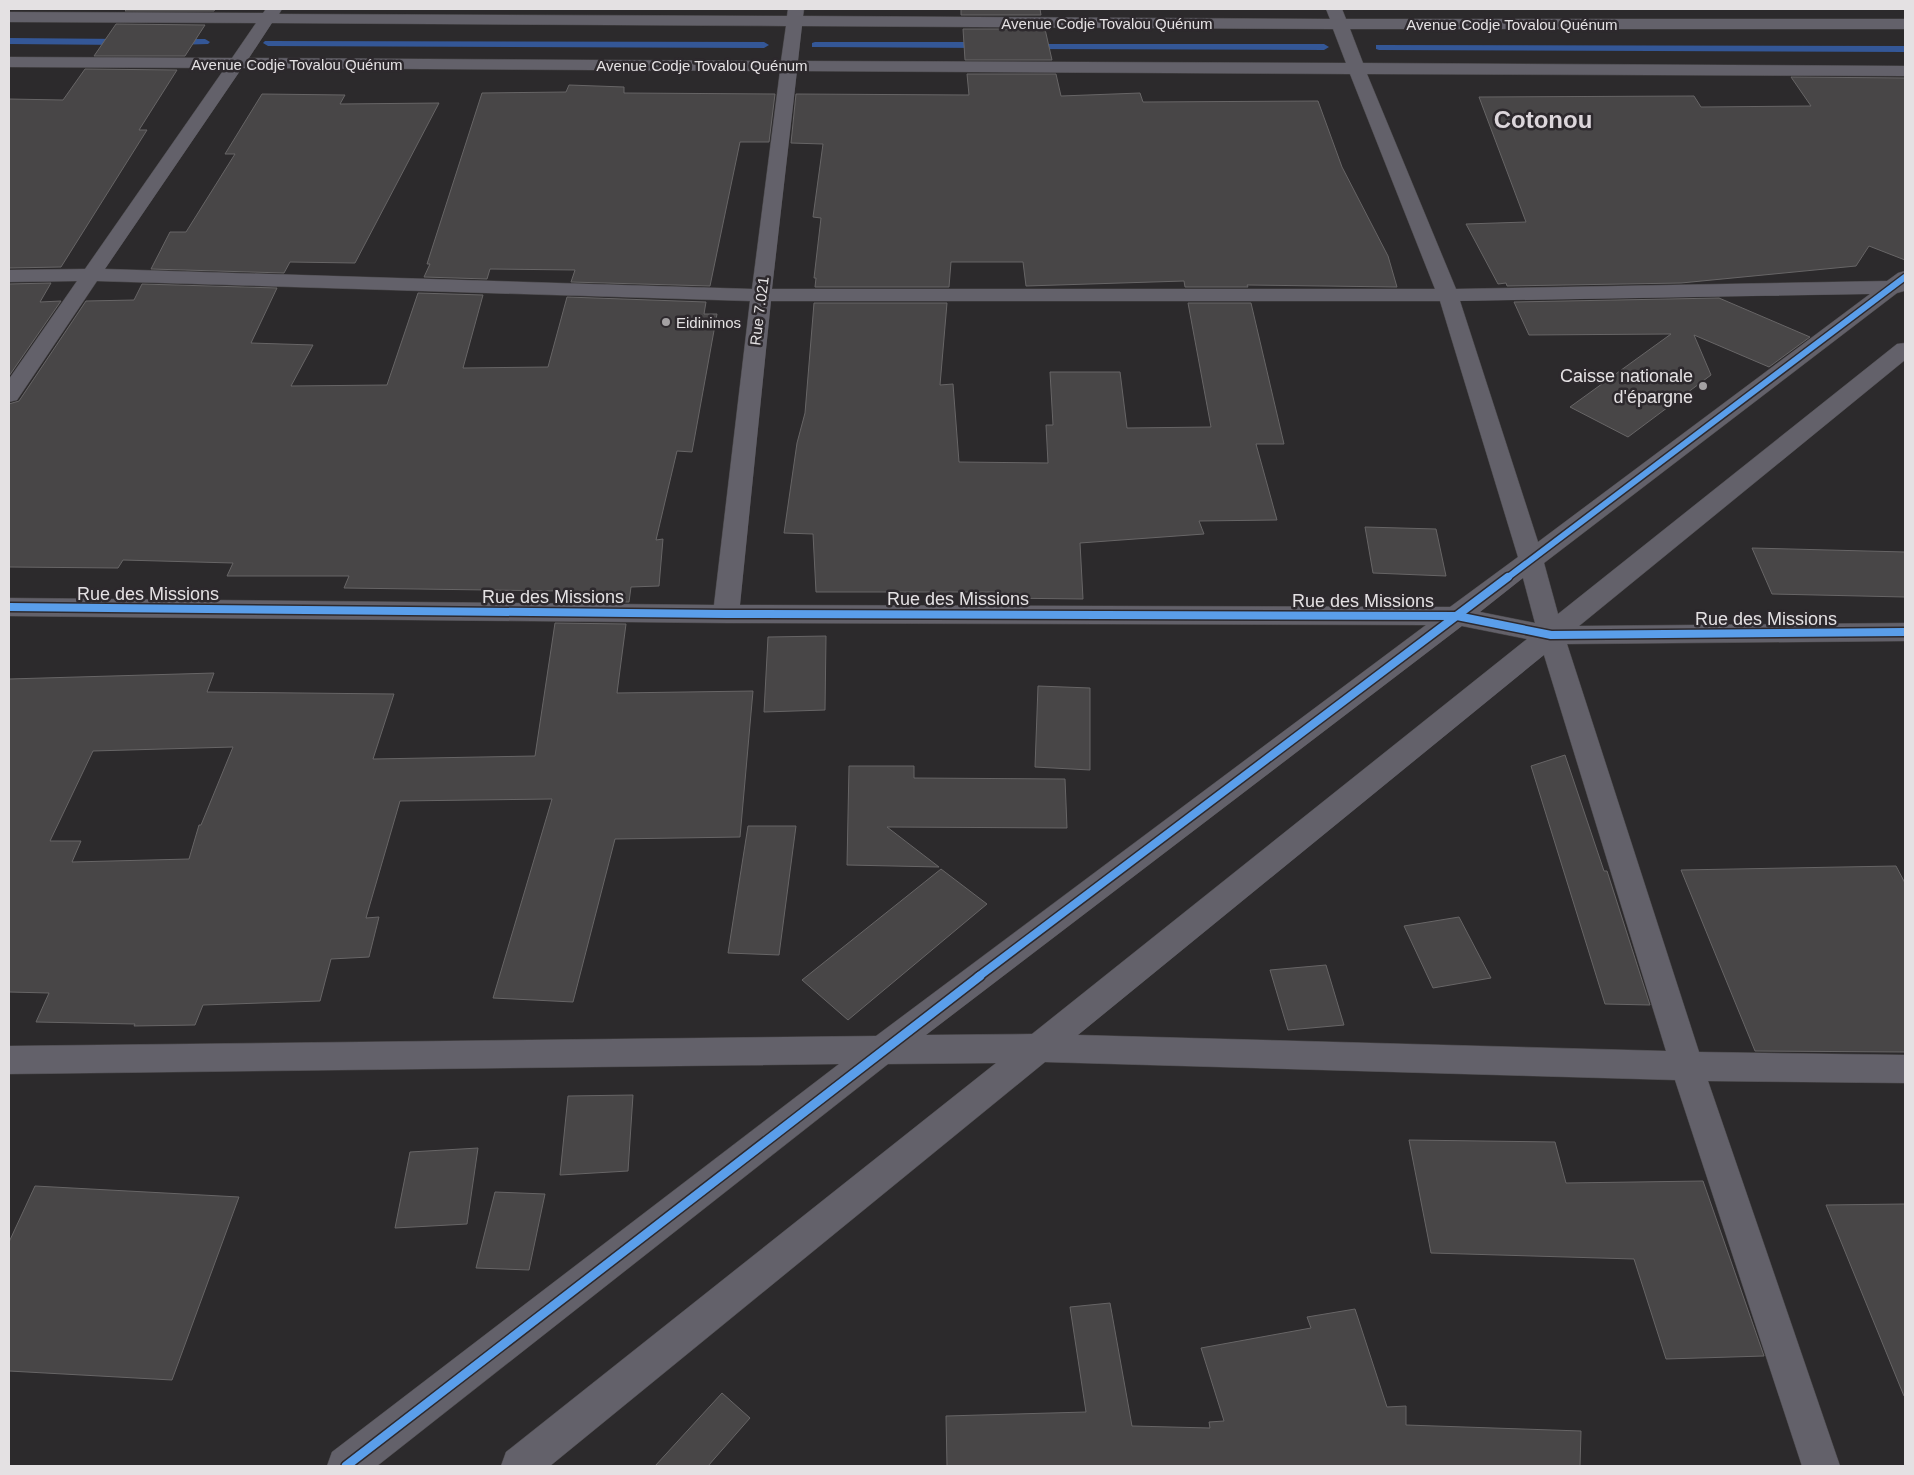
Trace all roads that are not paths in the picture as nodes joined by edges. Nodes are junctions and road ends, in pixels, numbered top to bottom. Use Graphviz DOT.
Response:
graph roads {
  1 [pos="271,13"];
  2 [pos="796,15"];
  3 [pos="1336,16"];
  4 [pos="9,17"];
  5 [pos="1905,24"];
  6 [pos="9,62"];
  7 [pos="236,63"];
  8 [pos="790,66"];
  9 [pos="1356,68"];
  10 [pos="1905,71"];
  11 [pos="91,275"];
  12 [pos="9,276"];
  13 [pos="1901,284"];
  14 [pos="761,294"];
  15 [pos="1448,295"];
  16 [pos="1905,349"];
  17 [pos="9,395"];
  18 [pos="1531,560"];
  19 [pos="9,607"];
  20 [pos="726,614"];
  21 [pos="1457,616"];
  22 [pos="1905,632"];
  23 [pos="1551,635"];
  24 [pos="1039,1048"];
  25 [pos="882,1050"];
  26 [pos="9,1060"];
  27 [pos="1687,1066"];
  28 [pos="1905,1069"];
  29 [pos="346,1466"];
  30 [pos="520,1466"];
  31 [pos="1821,1466"];
  1 -- 2 [label="street, Avenue Codje Tovalou Quénum"];
  1 -- 4 [label="street, Avenue Codje Tovalou Quénum"];
  1 -- 7 [label="street"];
  2 -- 3 [label="street, Avenue Codje Tovalou Quénum"];
  2 -- 8 [label="street, Rue 7.021"];
  3 -- 5 [label="street, Avenue Codje Tovalou Quénum"];
  3 -- 9 [label="street"];
  6 -- 7 [label="street, Avenue Codje Tovalou Quénum"];
  7 -- 8 [label="street, Avenue Codje Tovalou Quénum"];
  7 -- 11 [label="street"];
  8 -- 9 [label="street, Avenue Codje Tovalou Quénum"];
  8 -- 14 [label="street, Rue 7.021"];
  9 -- 10 [label="street, Avenue Codje Tovalou Quénum"];
  9 -- 15 [label="street"];
  11 -- 12 [label="street"];
  11 -- 14 [label="street"];
  11 -- 17 [label="street"];
  13 -- 15 [label="street"];
  13 -- 18 [label="street"];
  14 -- 15 [label="street"];
  14 -- 20 [label="street, Rue 7.021"];
  15 -- 18 [label="street"];
  16 -- 23 [label="street"];
  18 -- 21 [label="street"];
  18 -- 23 [label="street"];
  19 -- 20 [label="street, Rue des Missions"];
  20 -- 21 [label="street, Rue des Missions"];
  21 -- 23 [label="street, Rue des Missions"];
  21 -- 25 [label="street"];
  22 -- 23 [label="street, Rue des Missions"];
  23 -- 24 [label="street"];
  23 -- 27 [label="street"];
  24 -- 25 [label="street"];
  24 -- 27 [label="street"];
  24 -- 30 [label="street"];
  25 -- 26 [label="street"];
  25 -- 29 [label="street"];
  27 -- 28 [label="street"];
  27 -- 31 [label="street"];
}
